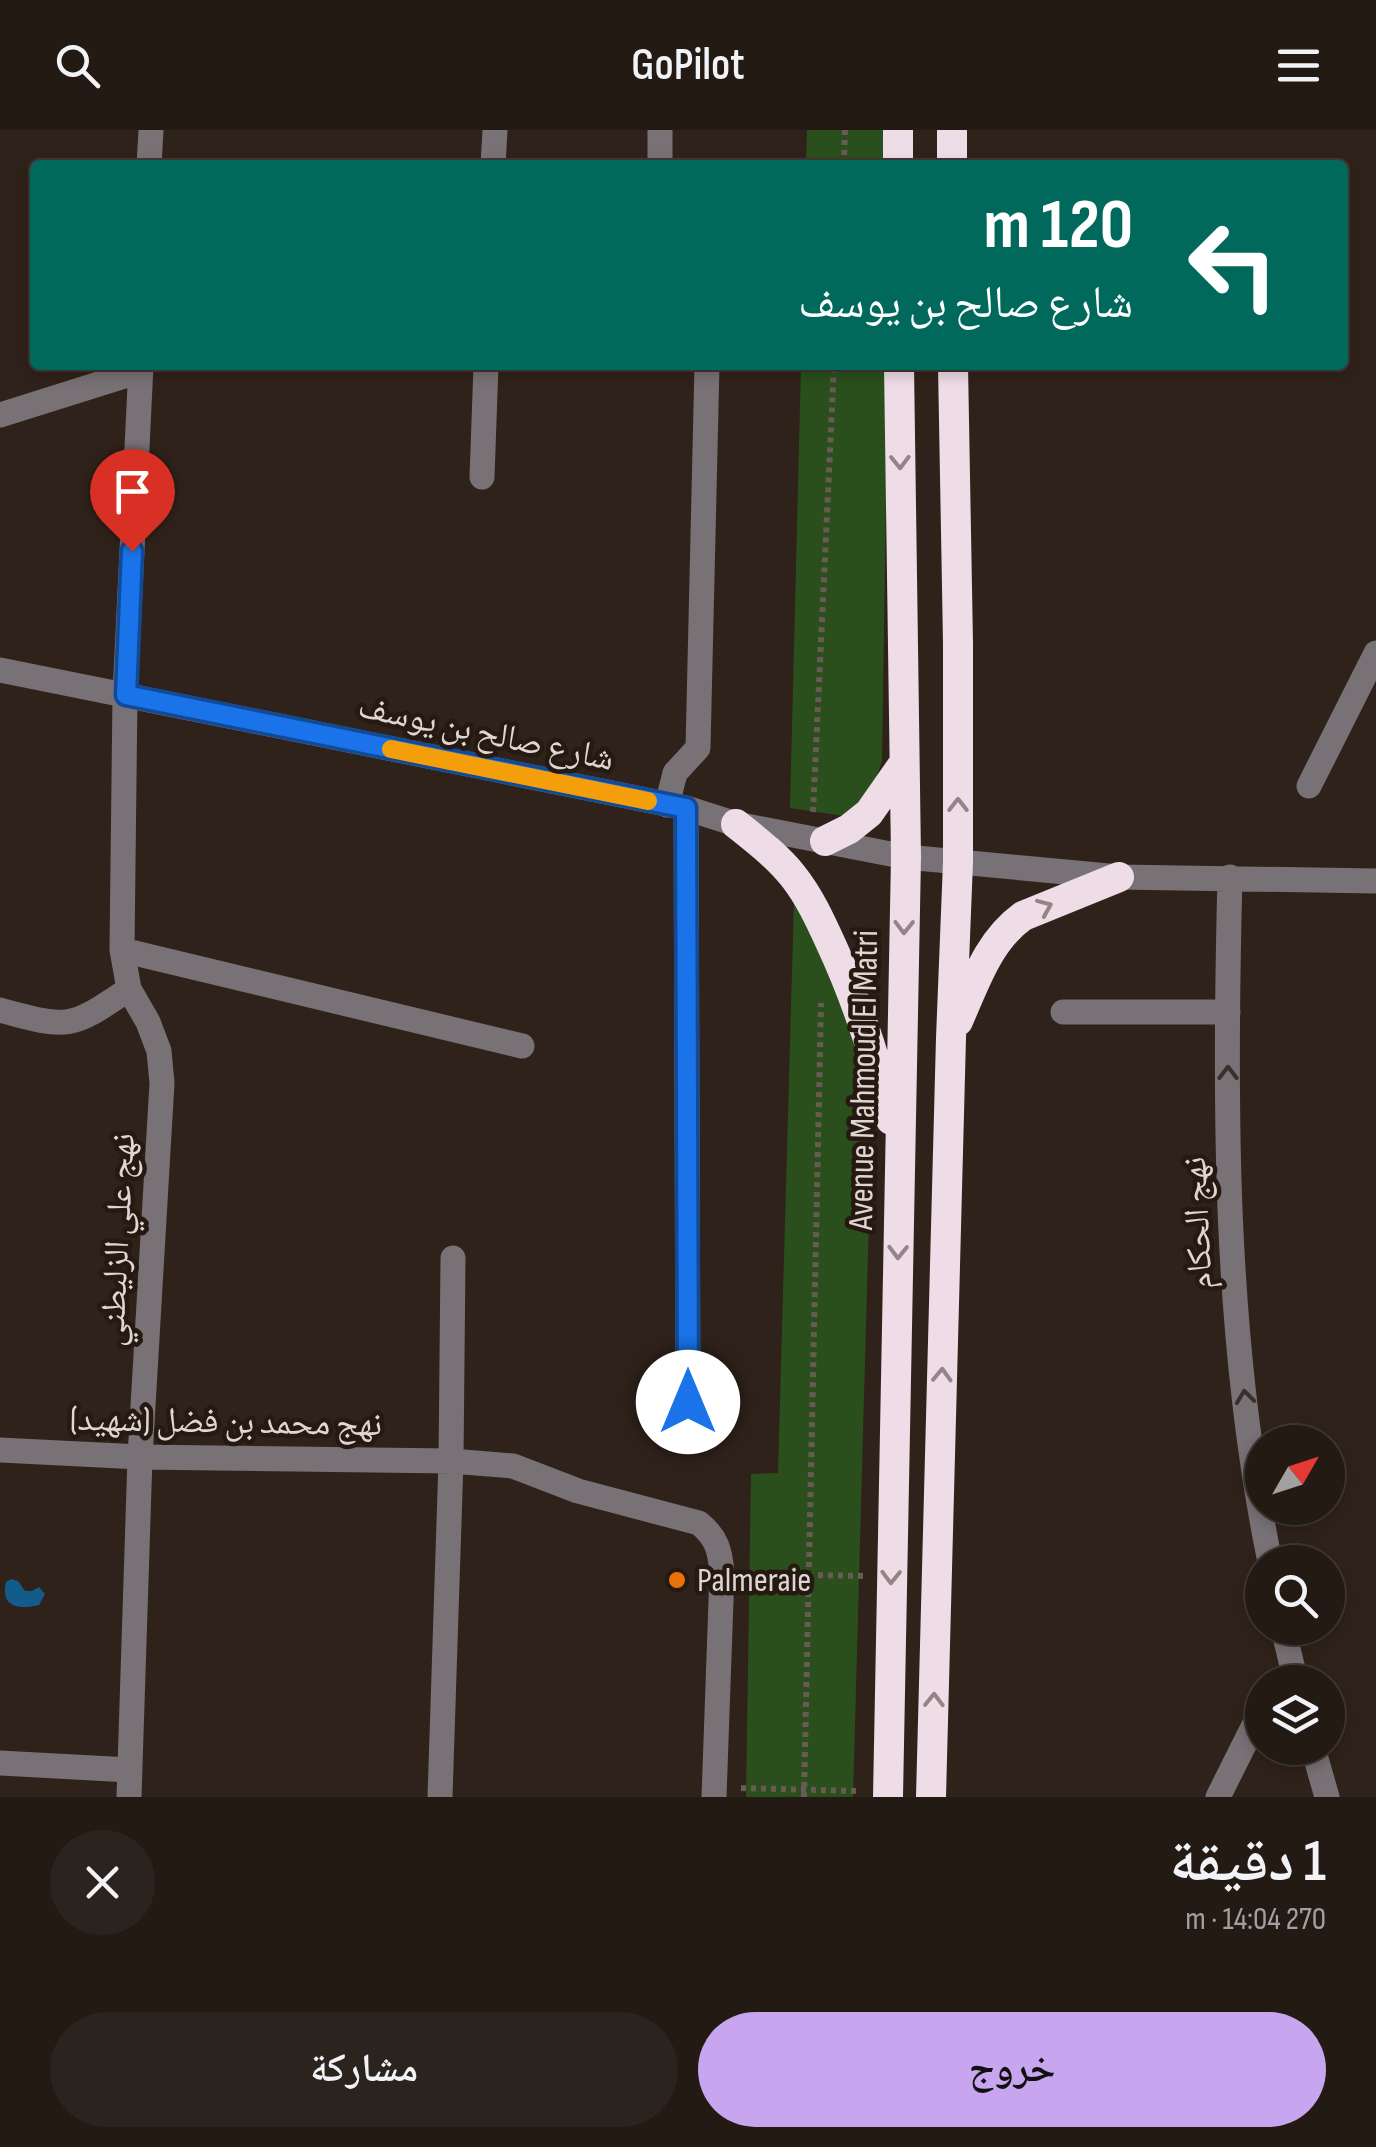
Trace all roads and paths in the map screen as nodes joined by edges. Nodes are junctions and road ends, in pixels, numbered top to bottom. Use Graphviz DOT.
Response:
graph roads {
  1 [pos="150,130"];
  2 [pos="494,130"];
  3 [pos="660,130"];
  4 [pos="845,130"];
  5 [pos="898,130"];
  6 [pos="952,130"];
  7 [pos="149,160"];
  8 [pos="493,160"];
  9 [pos="660,160"];
  10 [pos="844,160"];
  11 [pos="898,160"];
  12 [pos="952,160"];
  13 [pos="135,370"];
  14 [pos="141,370"];
  15 [pos="486,370"];
  16 [pos="707,370"];
  17 [pos="834,370"];
  18 [pos="899,370"];
  19 [pos="953,370"];
  20 [pos="0,415"];
  21 [pos="482,476"];
  22 [pos="1376,652"];
  23 [pos="0,670"];
  24 [pos="126,695"];
  25 [pos="904,763"];
  26 [pos="1309,786"];
  27 [pos="676,807"];
  28 [pos="736,824"];
  29 [pos="819,840"];
  30 [pos="906,858"];
  31 [pos="958,862"];
  32 [pos="1119,877"];
  33 [pos="1230,877"];
  34 [pos="1376,881"];
  35 [pos="122,950"];
  36 [pos="822,986"];
  37 [pos="129,989"];
  38 [pos="0,1010"];
  39 [pos="1064,1012"];
  40 [pos="1228,1012"];
  41 [pos="951,1038"];
  42 [pos="522,1046"];
  43 [pos="900,1156"];
  44 [pos="453,1258"];
  45 [pos="688,1402"];
  46 [pos="0,1450"];
  47 [pos="140,1457"];
  48 [pos="451,1461"];
  49 [pos="1266,1545"];
  50 [pos="722,1573"];
  51 [pos="809,1575"];
  52 [pos="891,1576"];
  53 [pos="1287,1645"];
  54 [pos="1289,1656"];
  55 [pos="1284,1665"];
  56 [pos="1291,1665"];
  57 [pos="1245,1743"];
  58 [pos="0,1763"];
  59 [pos="1318,1765"];
  60 [pos="130,1770"];
  61 [pos="714,1792"];
  62 [pos="804,1794"];
  63 [pos="888,1794"];
  64 [pos="129,1797"];
  65 [pos="440,1797"];
  66 [pos="931,1797"];
  67 [pos="1218,1797"];
  68 [pos="1326,1797"];
  1 -- 7 [label="street"];
  2 -- 8 [label="street"];
  3 -- 9 [label="street"];
  4 -- 10 [label="path"];
  5 -- 11 [label="highway"];
  6 -- 12 [label="highway"];
  13 -- 20 [label="street"];
  14 -- 24 [label="street, نهج علي الزليطني"];
  15 -- 21 [label="street"];
  16 -- 27 [label="street"];
  17 -- 29 [label="path"];
  18 -- 25 [label="highway, Avenue Mahmoud El Matri, one-way"];
  31 -- 19 [label="highway, one-way"];
  22 -- 26 [label="street"];
  23 -- 24 [label="street, شارع صالح بن يوسف"];
  24 -- 27 [label="street, شارع صالح بن يوسف"];
  24 -- 35 [label="street, نهج علي الزليطني"];
  25 -- 29 [label="highway"];
  25 -- 30 [label="highway, Avenue Mahmoud El Matri"];
  27 -- 28 [label="street, شارع صالح بن يوسف"];
  27 -- 45 [label="street"];
  28 -- 29 [label="street, شارع صالح بن يوسف"];
  28 -- 43 [label="highway"];
  29 -- 30 [label="street, شارع صالح بن يوسف"];
  30 -- 31 [label="street, شارع صالح بن يوسف"];
  30 -- 43 [label="highway, Avenue Mahmoud El Matri, one-way"];
  31 -- 32 [label="street, شارع صالح بن يوسف"];
  31 -- 41 [label="highway"];
  32 -- 33 [label="street, شارع صالح بن يوسف"];
  41 -- 32 [label="highway, one-way"];
  33 -- 34 [label="street, شارع صالح بن يوسف"];
  33 -- 40 [label="street, نهج الحكام"];
  35 -- 37 [label="street, نهج علي الزليطني"];
  35 -- 42 [label="street"];
  36 -- 51 [label="path"];
  37 -- 38 [label="street"];
  37 -- 47 [label="street, نهج علي الزليطني"];
  39 -- 40 [label="street"];
  49 -- 40 [label="street, نهج الحكام, one-way"];
  66 -- 41 [label="highway, one-way"];
  43 -- 52 [label="highway, Avenue Mahmoud El Matri, one-way"];
  44 -- 48 [label="street"];
  46 -- 47 [label="street, نهج محمد بن فضل (شهيد)"];
  47 -- 48 [label="street, نهج محمد بن فضل (شهيد)"];
  47 -- 60 [label="street, نهج علي الزليطني"];
  48 -- 50 [label="street, نهج محمد بن فضل (شهيد)"];
  48 -- 65 [label="street"];
  50 -- 51 [label="path"];
  50 -- 61 [label="street"];
  51 -- 52 [label="path"];
  51 -- 62 [label="path"];
  52 -- 63 [label="highway, Avenue Mahmoud El Matri, one-way"];
  53 -- 54 [label="street"];
  54 -- 55 [label="street"];
  54 -- 56 [label="street"];
  57 -- 67 [label="street"];
  58 -- 60 [label="street"];
  59 -- 68 [label="street"];
  60 -- 64 [label="street, نهج علي الزليطني"];
  61 -- 62 [label="path"];
  62 -- 63 [label="path"];
}
